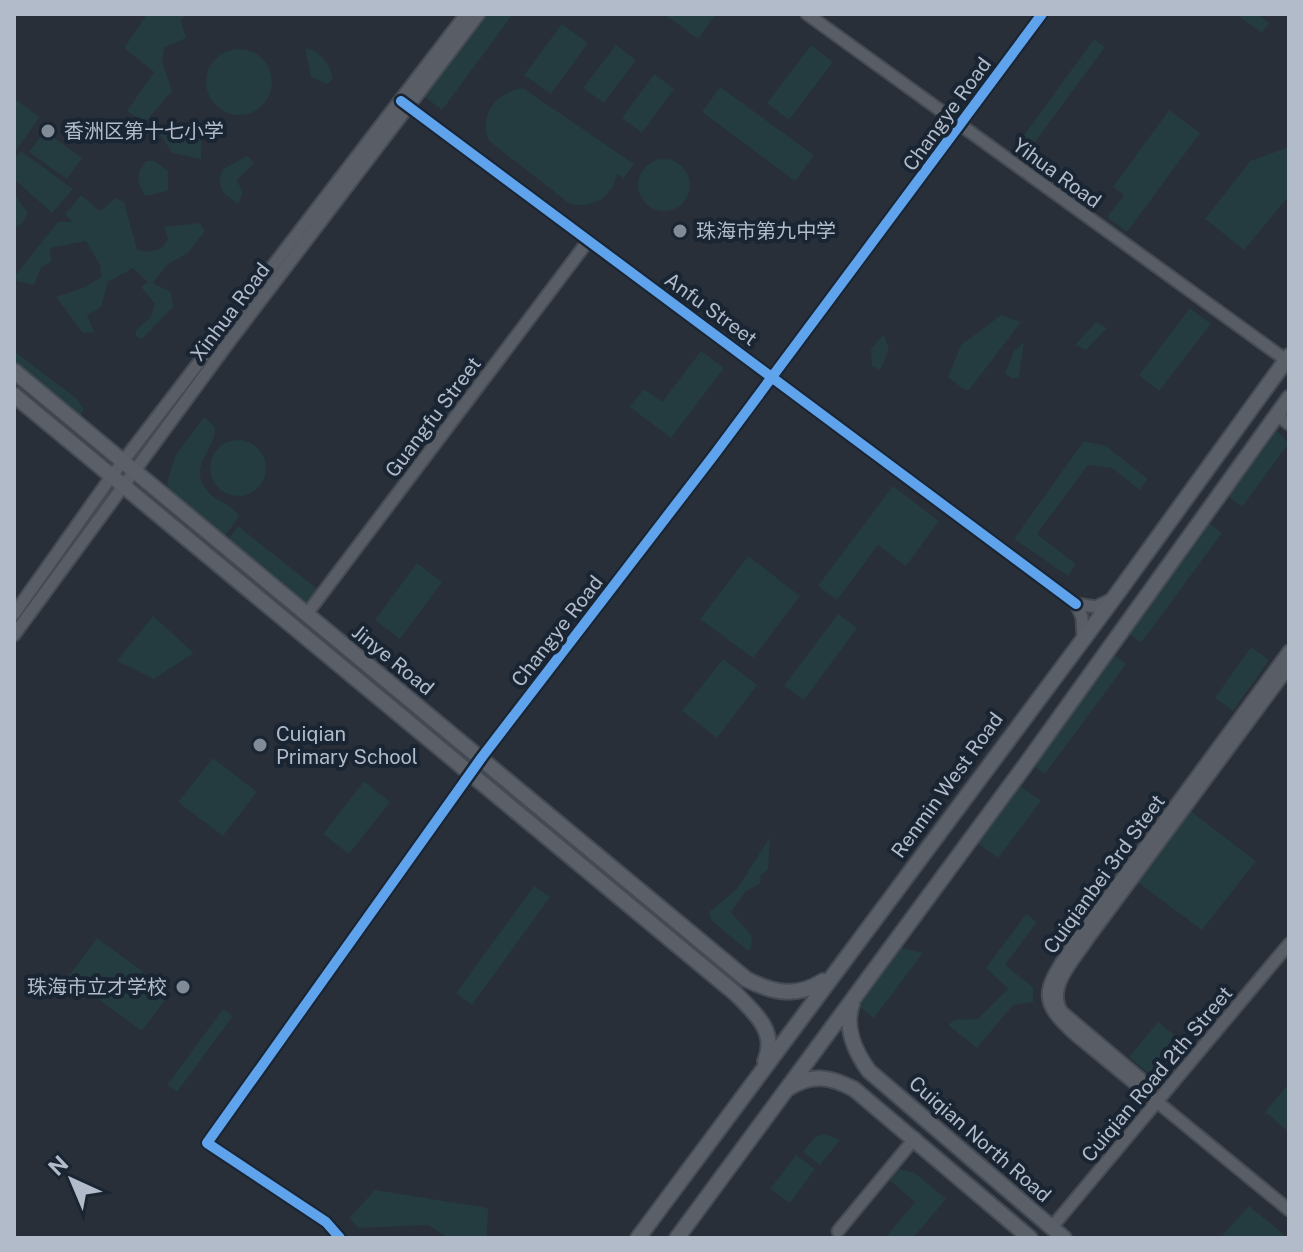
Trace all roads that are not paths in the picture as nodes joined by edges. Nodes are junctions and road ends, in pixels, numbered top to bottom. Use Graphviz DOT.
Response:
graph roads {
  1 [pos="466,14"];
  2 [pos="479,14"];
  3 [pos="807,14"];
  4 [pos="1042,14"];
  5 [pos="405,105"];
  6 [pos="961,126"];
  7 [pos="588,241"];
  8 [pos="1287,358"];
  9 [pos="14,371"];
  10 [pos="772,376"];
  11 [pos="14,395"];
  12 [pos="1289,398"];
  13 [pos="1283,419"];
  14 [pos="127,468"];
  15 [pos="116,482"];
  16 [pos="1114,598"];
  17 [pos="1076,604"];
  18 [pos="14,614"];
  19 [pos="306,615"];
  20 [pos="14,635"];
  21 [pos="1083,638"];
  22 [pos="1289,651"];
  23 [pos="1289,667"];
  24 [pos="482,757"];
  25 [pos="470,775"];
  26 [pos="1289,944"];
  27 [pos="833,973"];
  28 [pos="858,993"];
  29 [pos="761,1069"];
  30 [pos="785,1091"];
  31 [pos="1158,1100"];
  32 [pos="915,1138"];
  33 [pos="1289,1210"];
  34 [pos="1052,1227"];
  35 [pos="838,1231"];
  36 [pos="340,1238"];
  37 [pos="638,1238"];
  38 [pos="677,1238"];
  39 [pos="1030,1238"];
  40 [pos="1064,1238"];
  1 -- 5 [label="street, Xinhua Road"];
  2 -- 5 [label="street, Xinhua Road"];
  3 -- 6 [label="street, Yihua Road"];
  4 -- 6 [label="street, Changye Road"];
  5 -- 7 [label="street, Anfu Street"];
  5 -- 14 [label="street, Xinhua Road"];
  6 -- 8 [label="street, Yihua Road"];
  6 -- 10 [label="street, Changye Road"];
  7 -- 10 [label="street, Anfu Street"];
  7 -- 19 [label="street, Guangfu Street"];
  8 -- 16 [label="main road, Renmin West Road"];
  9 -- 14 [label="main road, Jinye Road"];
  10 -- 17 [label="street, Anfu Street"];
  10 -- 24 [label="street, Changye Road"];
  11 -- 15 [label="main road, Jinye Road"];
  12 -- 13 [label="main road"];
  13 -- 28 [label="main road"];
  14 -- 15 [label="street, Xinhua Road"];
  14 -- 19 [label="main road, Jinye Road"];
  15 -- 18 [label="street, Xinhua Road"];
  15 -- 20 [label="street, Xinhua Road"];
  15 -- 25 [label="main road, Jinye Road"];
  16 -- 17 [label="street"];
  16 -- 21 [label="main road, Renmin West Road"];
  17 -- 21 [label="street"];
  19 -- 24 [label="main road, Jinye Road"];
  21 -- 27 [label="main road, Renmin West Road"];
  22 -- 31 [label="street, Cuiqianbei 3rd Steet"];
  23 -- 31 [label="street"];
  24 -- 25 [label="street, Changye Road"];
  24 -- 27 [label="main road, Jinye Road"];
  25 -- 29 [label="main road, Jinye Road"];
  25 -- 36 [label="street, Changye Road"];
  26 -- 31 [label="street, Cuiqian Road 2th Street"];
  27 -- 29 [label="main road, Renmin West Road"];
  28 -- 30 [label="main road"];
  28 -- 34 [label="main road, Cuiqian North Road"];
  29 -- 37 [label="main road, Renmin West Road"];
  30 -- 32 [label="main road, Cuiqian North Road"];
  30 -- 38 [label="main road"];
  31 -- 33 [label="street"];
  31 -- 34 [label="street, Cuiqian Road 2th Street"];
  32 -- 35 [label="street"];
  32 -- 39 [label="main road, Cuiqian North Road"];
  34 -- 40 [label="main road, Cuiqian North Road"];
}
